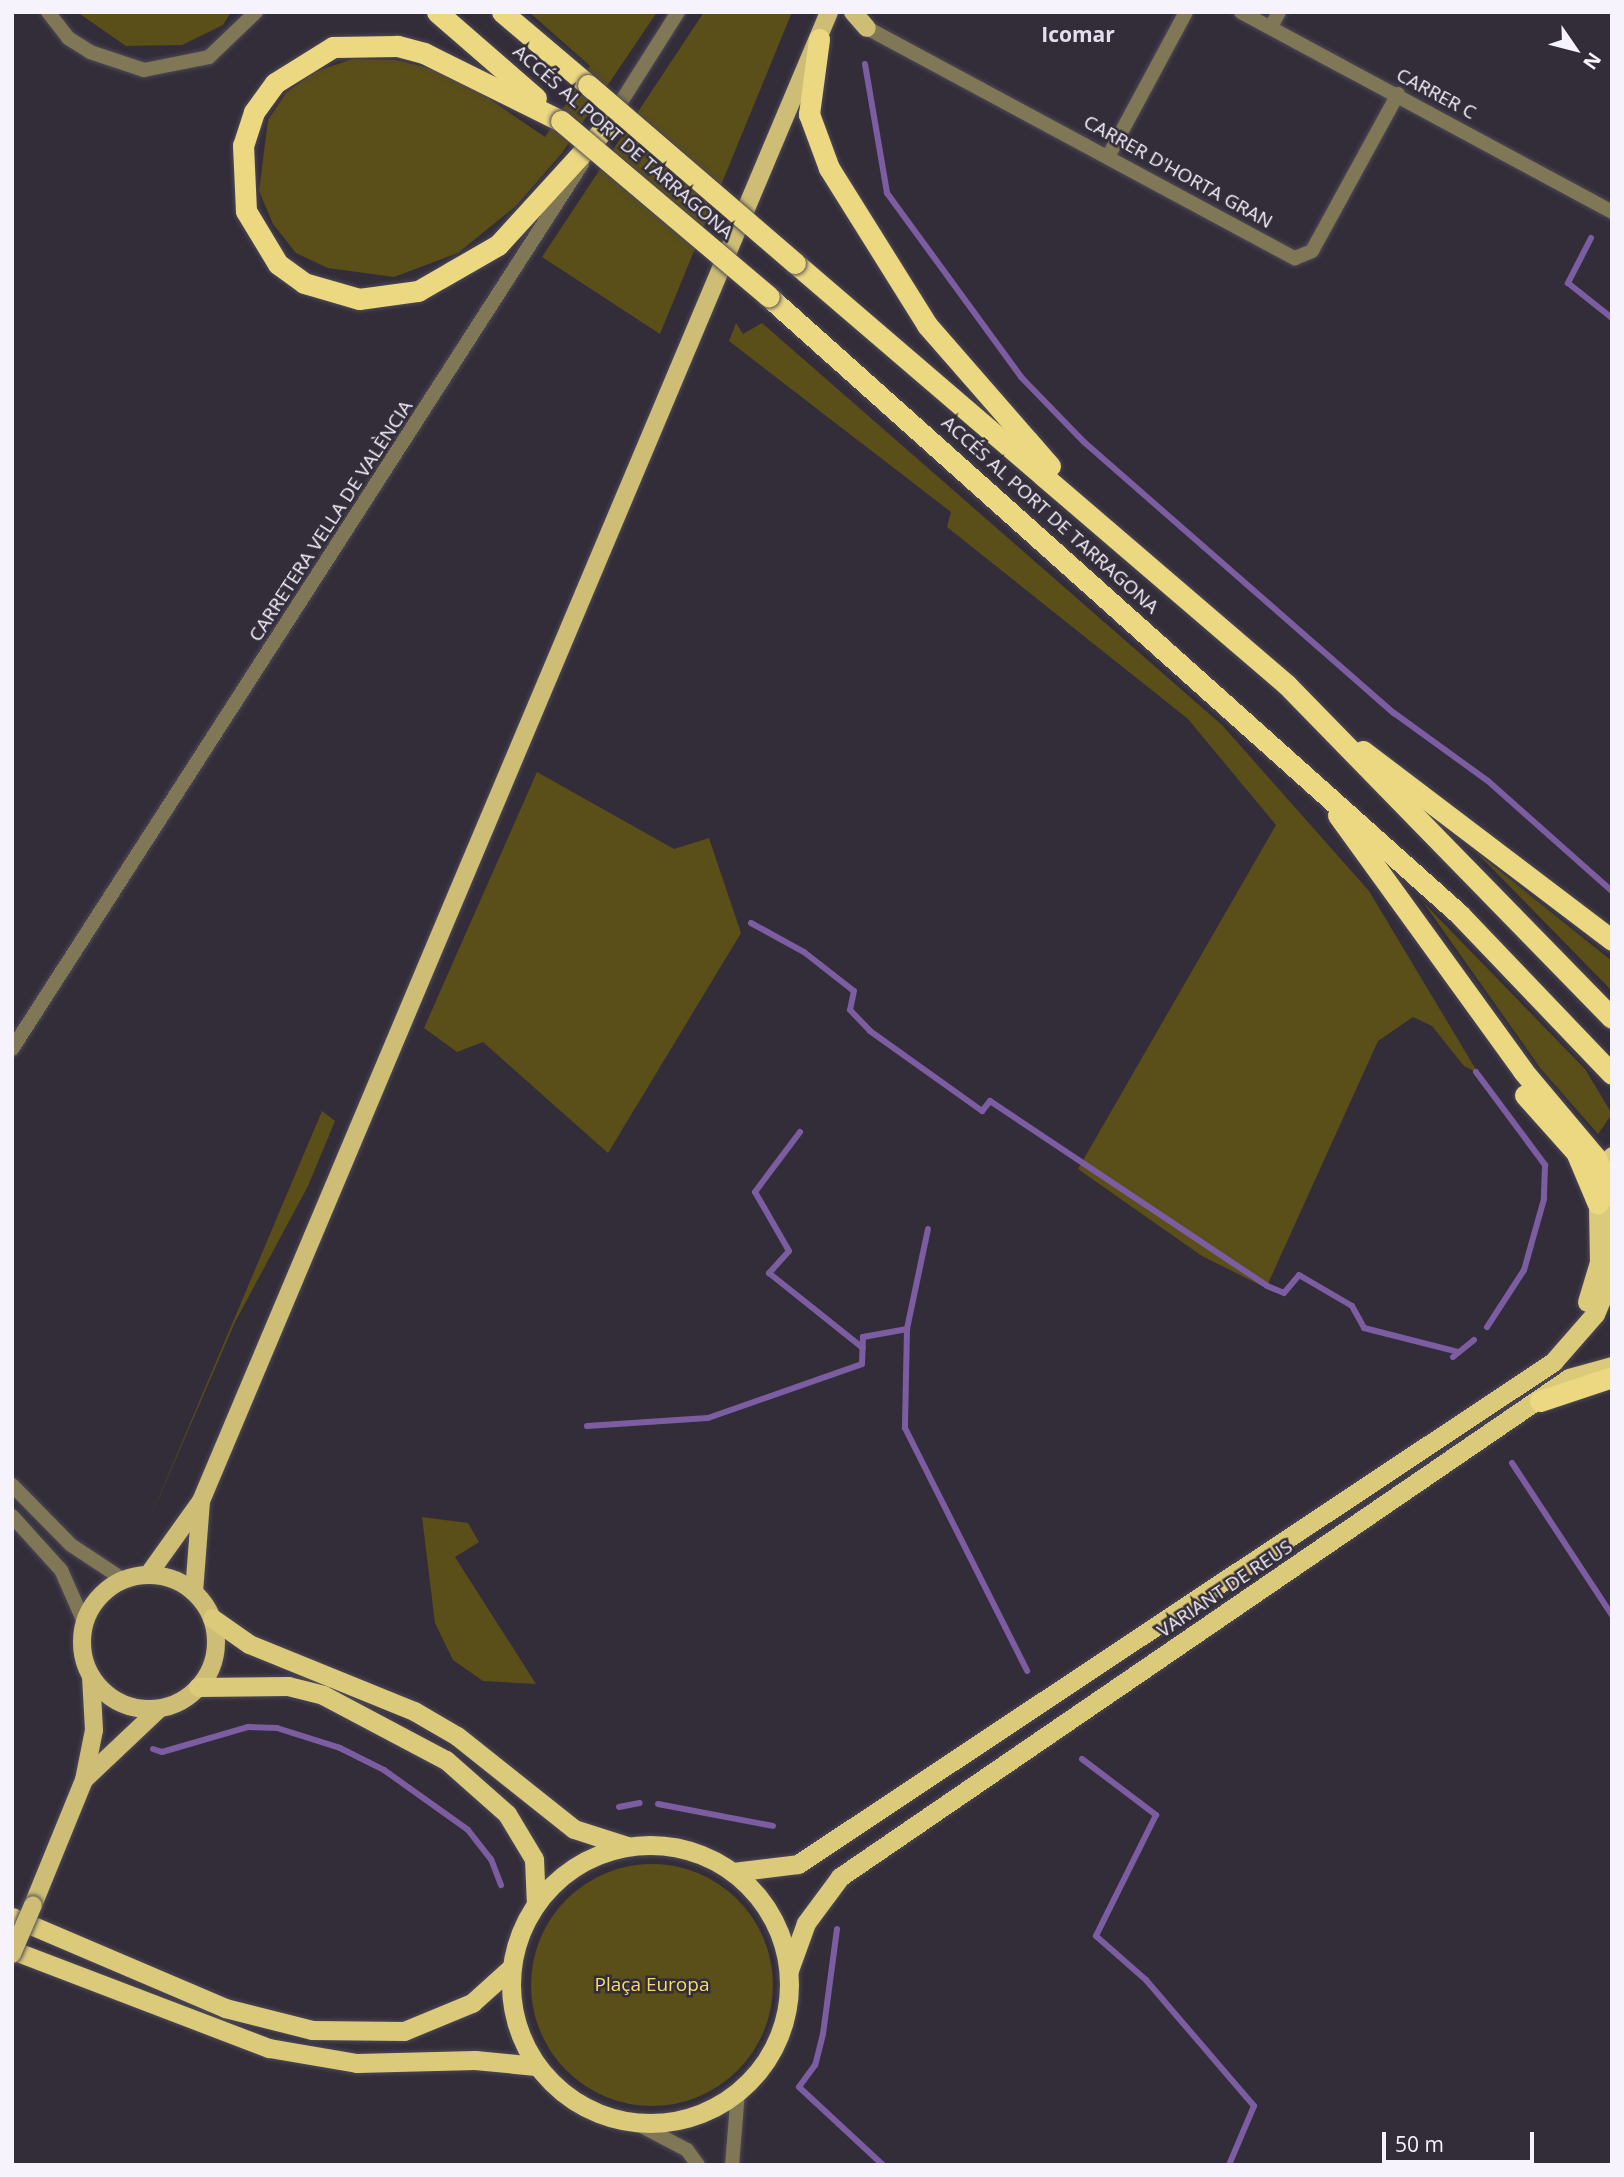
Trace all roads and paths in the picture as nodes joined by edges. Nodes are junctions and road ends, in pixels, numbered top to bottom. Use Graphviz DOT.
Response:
graph roads {
  1 [pos="48,12"];
  2 [pos="256,12"];
  3 [pos="437,12"];
  4 [pos="502,12"];
  5 [pos="678,12"];
  6 [pos="829,12"];
  7 [pos="853,12"];
  8 [pos="1186,12"];
  9 [pos="1241,12"];
  10 [pos="1279,12"];
  11 [pos="1270,27"];
  12 [pos="867,28"];
  13 [pos="819,39"];
  14 [pos="1398,94"];
  15 [pos="561,121"];
  16 [pos="605,128"];
  17 [pos="1109,155"];
  18 [pos="1612,212"];
  19 [pos="1149,568"];
  20 [pos="1343,739"];
  21 [pos="1310,776"];
  22 [pos="1612,940"];
  23 [pos="1612,1018"];
  24 [pos="12,1049"];
  25 [pos="1612,1074"];
  26 [pos="1607,1188"];
  27 [pos="1612,1276"];
  28 [pos="1612,1367"];
  29 [pos="1612,1377"];
  30 [pos="1495,1396"];
  31 [pos="1540,1401"];
  32 [pos="12,1485"];
  33 [pos="201,1501"];
  34 [pos="12,1516"];
  35 [pos="148,1575"];
  36 [pos="124,1580"];
  37 [pos="194,1592"];
  38 [pos="212,1618"];
  39 [pos="84,1622"];
  40 [pos="91,1677"];
  41 [pos="198,1687"];
  42 [pos="159,1709"];
  43 [pos="84,1780"];
  44 [pos="627,1846"];
  45 [pos="733,1872"];
  46 [pos="536,1904"];
  47 [pos="12,1917"];
  48 [pos="12,1952"];
  49 [pos="512,1967"];
  50 [pos="789,1970"];
  51 [pos="536,2066"];
  52 [pos="738,2092"];
  53 [pos="636,2123"];
  54 [pos="698,2165"];
  55 [pos="732,2165"];
  1 -- 2 [label="street"];
  3 -- 15 [label="highway, ACCÉS AL PORT DE TARRAGONA"];
  4 -- 19 [label="highway, ACCÉS AL PORT DE TARRAGONA, bridge"];
  5 -- 16 [label="street, CARRETERA VELLA DE VALÈNCIA"];
  6 -- 13 [label="main road"];
  7 -- 12 [label="main road"];
  8 -- 17 [label="street"];
  9 -- 11 [label="street, CARRER C"];
  10 -- 11 [label="street"];
  11 -- 14 [label="street, CARRER C"];
  12 -- 17 [label="street, CARRER D'HORTA GRAN"];
  13 -- 19 [label="highway"];
  13 -- 33 [label="main road"];
  14 -- 17 [label="street, CARRER D'HORTA GRAN"];
  14 -- 18 [label="street, CARRER C"];
  15 -- 16 [label="highway"];
  15 -- 21 [label="highway, ACCÉS AL PORT DE TARRAGONA, bridge"];
  16 -- 24 [label="street, CARRETERA VELLA DE VALÈNCIA"];
  19 -- 20 [label="highway, ACCÉS AL PORT DE TARRAGONA"];
  20 -- 22 [label="highway"];
  20 -- 23 [label="highway, ACCÉS AL PORT DE TARRAGONA"];
  21 -- 25 [label="highway, ACCÉS AL PORT DE TARRAGONA"];
  21 -- 26 [label="highway"];
  26 -- 27 [label="highway"];
  26 -- 30 [label="highway"];
  27 -- 30 [label="highway"];
  28 -- 31 [label="highway, VARIANT DE REUS"];
  29 -- 31 [label="highway"];
  30 -- 45 [label="highway, VARIANT DE REUS"];
  31 -- 50 [label="highway, VARIANT DE REUS"];
  32 -- 36 [label="street"];
  33 -- 35 [label="main road"];
  33 -- 37 [label="main road"];
  34 -- 39 [label="street"];
  35 -- 36 [label="main road"];
  35 -- 37 [label="main road"];
  36 -- 39 [label="main road"];
  37 -- 38 [label="main road"];
  38 -- 41 [label="main road"];
  38 -- 44 [label="highway"];
  39 -- 40 [label="main road"];
  40 -- 42 [label="main road"];
  40 -- 43 [label="main road"];
  41 -- 42 [label="main road"];
  41 -- 46 [label="highway"];
  42 -- 43 [label="main road"];
  43 -- 48 [label="main road, bridge"];
  44 -- 45 [label="highway"];
  44 -- 46 [label="highway"];
  45 -- 50 [label="highway"];
  46 -- 49 [label="highway"];
  47 -- 49 [label="highway"];
  48 -- 51 [label="highway"];
  49 -- 51 [label="highway"];
  50 -- 52 [label="highway"];
  51 -- 53 [label="highway"];
  52 -- 53 [label="highway"];
  52 -- 55 [label="street"];
  53 -- 54 [label="street"];
}
